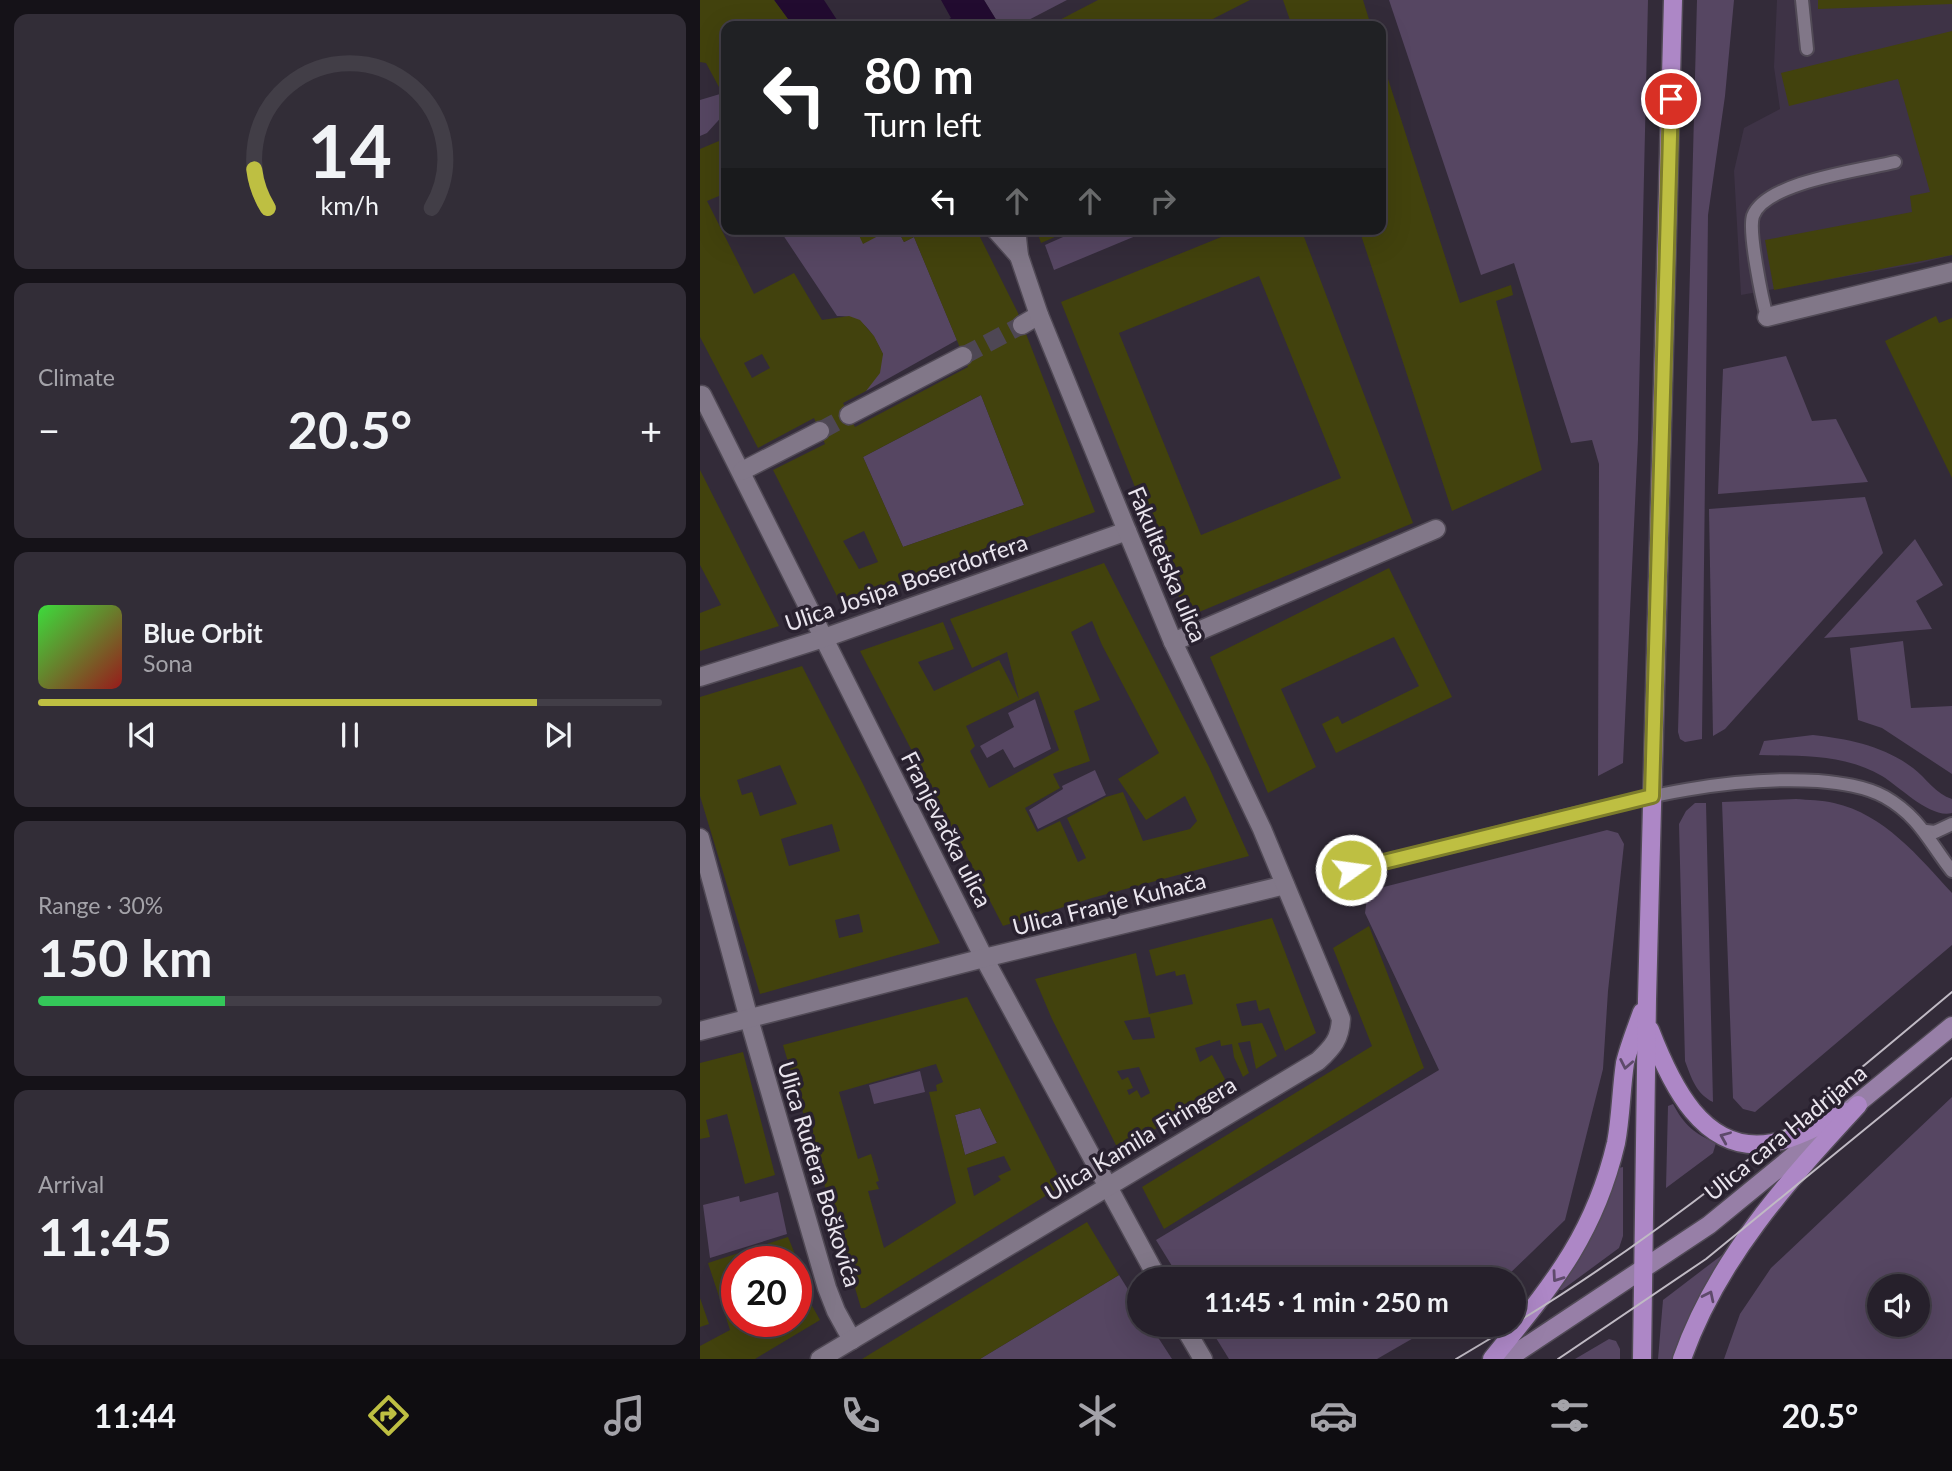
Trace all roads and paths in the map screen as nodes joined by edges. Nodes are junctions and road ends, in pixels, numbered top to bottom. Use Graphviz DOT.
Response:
graph roads {
  1 [pos="1673,0"];
  2 [pos="1802,0"];
  3 [pos="1807,49"];
  4 [pos="1895,163"];
  5 [pos="1000,235"];
  6 [pos="1017,235"];
  7 [pos="1019,256"];
  8 [pos="1952,272"];
  9 [pos="1039,315"];
  10 [pos="1767,317"];
  11 [pos="1022,325"];
  12 [pos="963,356"];
  13 [pos="702,395"];
  14 [pos="849,415"];
  15 [pos="820,431"];
  16 [pos="743,471"];
  17 [pos="1436,529"];
  18 [pos="1127,531"];
  19 [pos="824,638"];
  20 [pos="1173,642"];
  21 [pos="700,677"];
  22 [pos="1652,796"];
  23 [pos="1952,824"];
  24 [pos="1926,831"];
  25 [pos="700,838"];
  26 [pos="1351,870"];
  27 [pos="1952,871"];
  28 [pos="1285,885"];
  29 [pos="984,958"];
  30 [pos="1647,999"];
  31 [pos="749,1019"];
  32 [pos="1646,1022"];
  33 [pos="1952,1026"];
  34 [pos="700,1031"];
  35 [pos="1858,1105"];
  36 [pos="1106,1187"];
  37 [pos="1151,1267"];
  38 [pos="1644,1269"];
  39 [pos="1190,1337"];
  40 [pos="852,1340"];
  41 [pos="820,1359"];
  42 [pos="1203,1359"];
  43 [pos="1492,1359"];
  44 [pos="1507,1359"];
  45 [pos="1642,1359"];
  46 [pos="1682,1359"];
  1 -- 22 [label="main road"];
  2 -- 3 [label="lane"];
  4 -- 10 [label="lane"];
  5 -- 7 [label="street, Fakultetska ulica"];
  6 -- 7 [label="street, Fakultetska ulica"];
  7 -- 9 [label="street, Fakultetska ulica"];
  8 -- 10 [label="street"];
  9 -- 11 [label="street"];
  9 -- 18 [label="street, Fakultetska ulica"];
  12 -- 14 [label="street"];
  13 -- 16 [label="street, Franjevačka ulica"];
  15 -- 16 [label="street"];
  16 -- 19 [label="street, Franjevačka ulica"];
  17 -- 20 [label="street"];
  18 -- 19 [label="street, Ulica Josipa Boserdorfera"];
  18 -- 20 [label="street, Fakultetska ulica"];
  19 -- 21 [label="street, Ulica Josipa Boserdorfera"];
  19 -- 29 [label="street, Franjevačka ulica"];
  20 -- 28 [label="street, Fakultetska ulica"];
  22 -- 24 [label="lane"];
  22 -- 26 [label="lane"];
  22 -- 30 [label="main road"];
  23 -- 24 [label="lane"];
  24 -- 27 [label="lane"];
  25 -- 31 [label="street, Ulica Ruđera Boškovića"];
  28 -- 29 [label="street, Ulica Franje Kuhača"];
  28 -- 36 [label="street, Ulica Kamila Firingera"];
  29 -- 31 [label="street, Ulica Franje Kuhača"];
  29 -- 36 [label="street, Franjevačka ulica"];
  30 -- 32 [label="main road"];
  30 -- 43 [label="main road, one-way"];
  31 -- 34 [label="street, Ulica Franje Kuhača"];
  31 -- 40 [label="street, Ulica Ruđera Boškovića"];
  35 -- 32 [label="main road, one-way"];
  32 -- 38 [label="main road"];
  33 -- 35 [label="main road, Ulica cara Hadrijana"];
  35 -- 38 [label="main road, Ulica cara Hadrijana"];
  46 -- 35 [label="main road, one-way"];
  36 -- 37 [label="street, Franjevačka ulica"];
  36 -- 40 [label="street, Ulica Kamila Firingera"];
  38 -- 44 [label="main road, Ulica cara Hadrijana"];
  38 -- 45 [label="main road"];
  39 -- 42 [label="street"];
  40 -- 41 [label="street, Ulica Kamila Firingera"];
}
